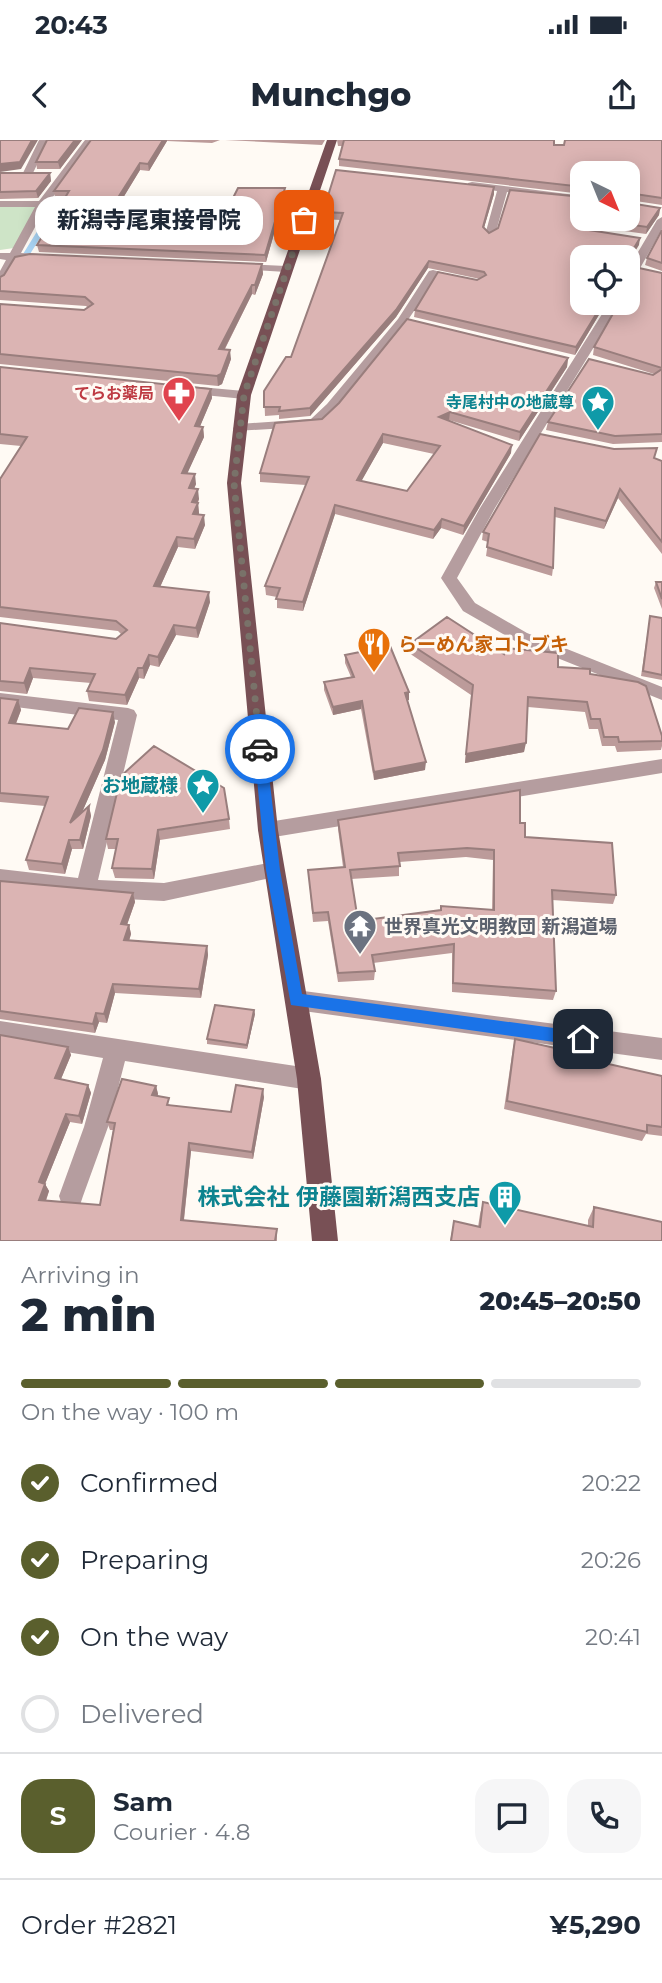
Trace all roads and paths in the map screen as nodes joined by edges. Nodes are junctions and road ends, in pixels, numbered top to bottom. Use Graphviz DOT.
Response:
graph roads {
  1 [pos="44,140"];
  2 [pos="90,140"];
  3 [pos="332,140"];
  4 [pos="13,175"];
  5 [pos="27,175"];
  6 [pos="39,175"];
  7 [pos="51,175"];
  8 [pos="64,175"];
  9 [pos="462,184"];
  10 [pos="503,188"];
  11 [pos="570,197"];
  12 [pos="0,204"];
  13 [pos="43,204"];
  14 [pos="662,220"];
  15 [pos="490,234"];
  16 [pos="638,239"];
  17 [pos="651,241"];
  18 [pos="0,256"];
  19 [pos="16,256"];
  20 [pos="57,258"];
  21 [pos="640,263"];
  22 [pos="232,267"];
  23 [pos="286,269"];
  24 [pos="0,281"];
  25 [pos="477,282"];
  26 [pos="608,315"];
  27 [pos="176,388"];
  28 [pos="244,395"];
  29 [pos="240,428"];
  30 [pos="662,694"];
  31 [pos="0,699"];
  32 [pos="662,766"];
  33 [pos="268,830"];
  34 [pos="273,870"];
  35 [pos="0,878"];
  36 [pos="86,888"];
  37 [pos="296,1000"];
  38 [pos="0,1031"];
  39 [pos="117,1049"];
  40 [pos="662,1049"];
  41 [pos="309,1079"];
  42 [pos="71,1196"];
  43 [pos="325,1241"];
  1 -- 5 [label="street"];
  2 -- 8 [label="street"];
  3 -- 23 [label="main road"];
  4 -- 5 [label="street"];
  5 -- 6 [label="street"];
  7 -- 8 [label="street"];
  8 -- 13 [label="street"];
  9 -- 10 [label="street"];
  10 -- 11 [label="street"];
  10 -- 15 [label="street"];
  12 -- 13 [label="street"];
  13 -- 19 [label="street"];
  14 -- 17 [label="street"];
  16 -- 17 [label="street"];
  17 -- 21 [label="street"];
  18 -- 19 [label="street"];
  19 -- 20 [label="street"];
  19 -- 24 [label="street"];
  22 -- 23 [label="street"];
  23 -- 28 [label="main road"];
  25 -- 29 [label="street"];
  26 -- 30 [label="street"];
  27 -- 28 [label="street"];
  28 -- 29 [label="main road"];
  29 -- 33 [label="main road"];
  31 -- 36 [label="street"];
  32 -- 33 [label="street"];
  33 -- 34 [label="main road"];
  34 -- 36 [label="street"];
  34 -- 37 [label="main road"];
  35 -- 36 [label="street"];
  37 -- 40 [label="street"];
  37 -- 41 [label="main road"];
  38 -- 39 [label="street"];
  39 -- 41 [label="street"];
  39 -- 42 [label="street"];
  41 -- 43 [label="main road"];
}
